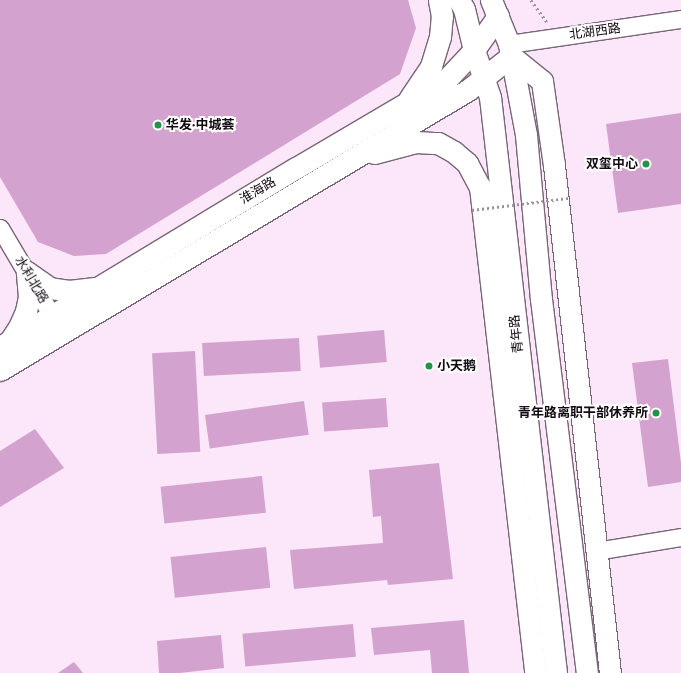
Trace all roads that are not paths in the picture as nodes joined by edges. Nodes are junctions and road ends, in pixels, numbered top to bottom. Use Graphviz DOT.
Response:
graph roads {
  1 [pos="439,0"];
  2 [pos="459,0"];
  3 [pos="494,8"];
  4 [pos="681,19"];
  5 [pos="474,50"];
  6 [pos="510,50"];
  7 [pos="483,78"];
  8 [pos="406,103"];
  9 [pos="351,160"];
  10 [pos="480,187"];
  11 [pos="0,228"];
  12 [pos="509,270"];
  13 [pos="27,272"];
  14 [pos="100,286"];
  15 [pos="57,324"];
  16 [pos="4,345"];
  17 [pos="0,370"];
  18 [pos="681,537"];
  19 [pos="596,551"];
  20 [pos="535,673"];
  21 [pos="556,673"];
  22 [pos="587,673"];
  23 [pos="610,673"];
  1 -- 8 [label="main road"];
  2 -- 5 [label="main road, 青年路"];
  3 -- 5 [label="main road, 淮海路"];
  3 -- 6 [label="main road"];
  4 -- 6 [label="street, 北湖西路"];
  5 -- 7 [label="main road, 青年路"];
  5 -- 8 [label="main road, 淮海路"];
  6 -- 7 [label="main road, 淮海路"];
  6 -- 19 [label="main road"];
  6 -- 22 [label="main road"];
  7 -- 9 [label="main road, 淮海路"];
  7 -- 12 [label="main road, 青年路"];
  8 -- 14 [label="main road, 淮海路"];
  9 -- 10 [label="main road"];
  9 -- 15 [label="main road, 淮海路"];
  10 -- 12 [label="main road"];
  10 -- 20 [label="main road"];
  11 -- 13 [label="street, 水利北路"];
  12 -- 21 [label="main road, 青年路"];
  13 -- 14 [label="main road"];
  13 -- 15 [label="street, 水利北路"];
  13 -- 16 [label="main road"];
  14 -- 15 [label="main road, 淮海路"];
  15 -- 16 [label="main road, 淮海路"];
  15 -- 17 [label="main road, 淮海路"];
  18 -- 19 [label="street"];
  19 -- 23 [label="main road"];
}
